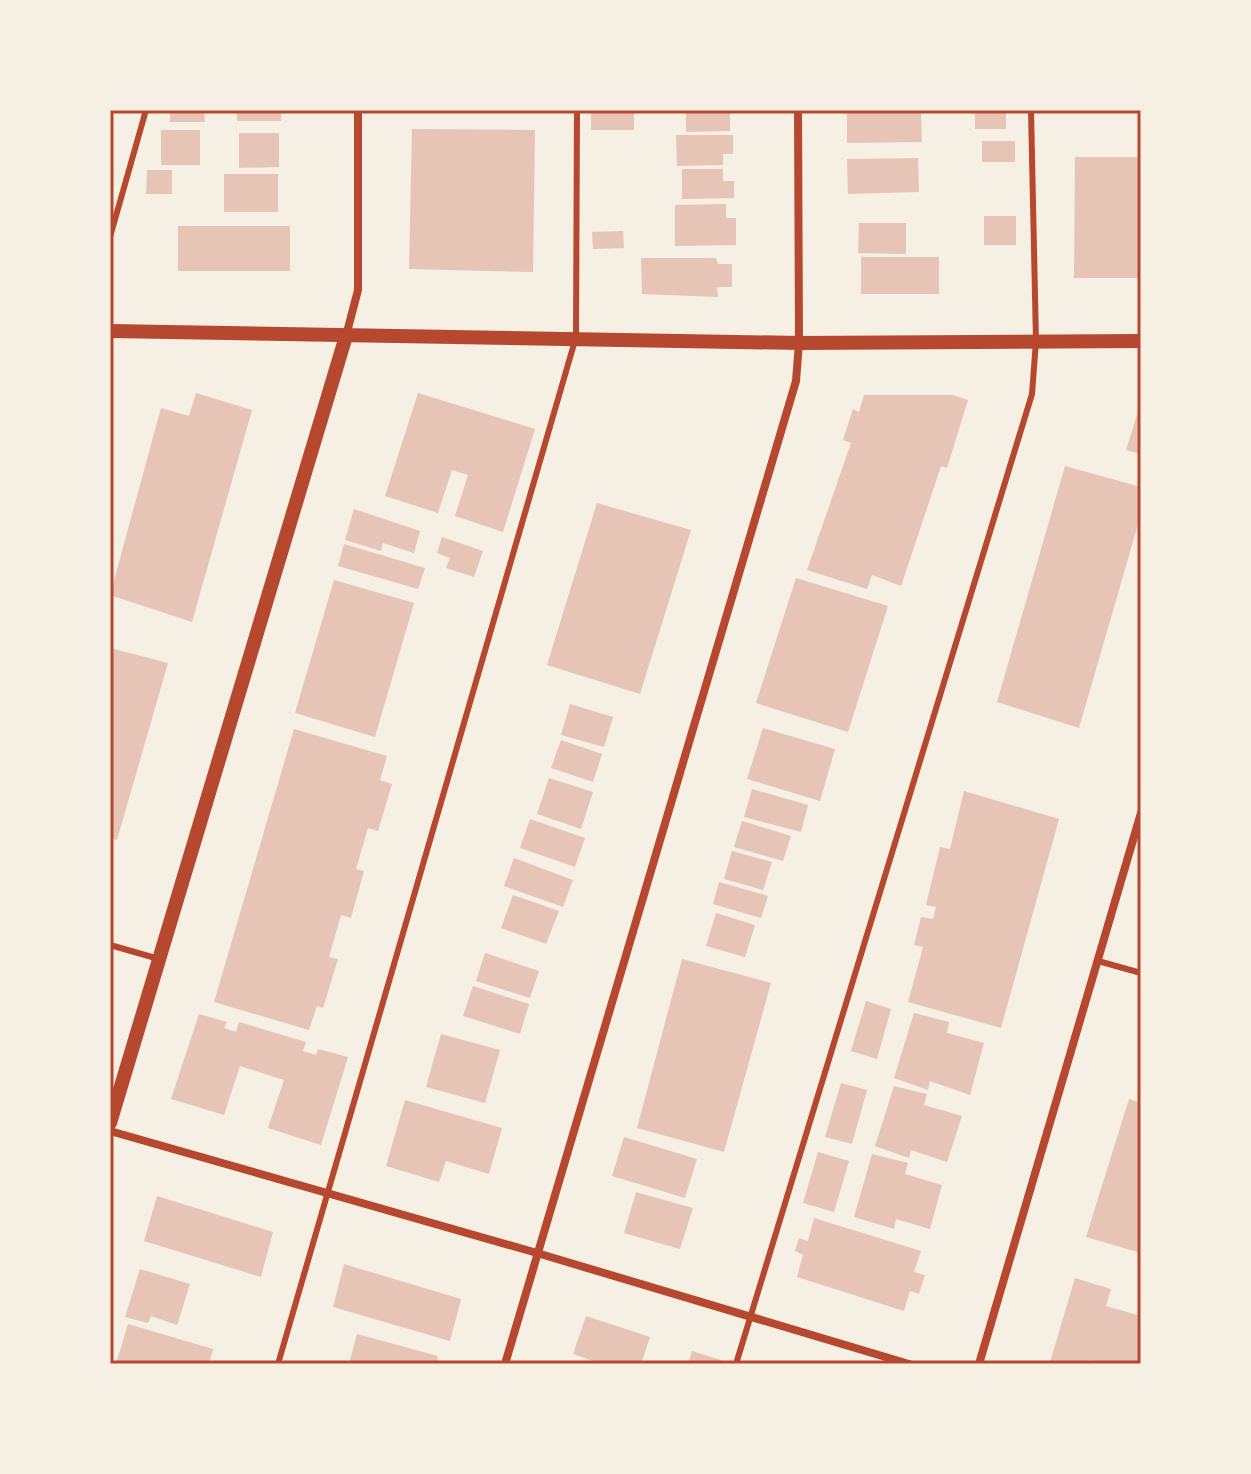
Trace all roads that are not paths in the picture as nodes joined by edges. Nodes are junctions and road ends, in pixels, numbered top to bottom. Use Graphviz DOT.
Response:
graph roads {
  1 [pos="146,110"];
  2 [pos="358,110"];
  3 [pos="577,110"];
  4 [pos="798,110"];
  5 [pos="1031,110"];
  6 [pos="110,237"];
  7 [pos="110,331"];
  8 [pos="346,336"];
  9 [pos="576,337"];
  10 [pos="1036,341"];
  11 [pos="1141,341"];
  12 [pos="799,343"];
  13 [pos="1141,813"];
  14 [pos="110,945"];
  15 [pos="159,959"];
  16 [pos="1098,961"];
  17 [pos="1141,973"];
  18 [pos="110,1123"];
  19 [pos="110,1131"];
  20 [pos="327,1193"];
  21 [pos="537,1253"];
  22 [pos="750,1319"];
  23 [pos="278,1364"];
  24 [pos="505,1364"];
  25 [pos="736,1364"];
  26 [pos="909,1364"];
  27 [pos="979,1364"];
  1 -- 6 [label="lane"];
  2 -- 8 [label="street"];
  3 -- 9 [label="lane"];
  4 -- 12 [label="street"];
  5 -- 10 [label="lane"];
  7 -- 8 [label="street"];
  8 -- 9 [label="street"];
  8 -- 15 [label="street"];
  9 -- 12 [label="street"];
  9 -- 20 [label="lane"];
  10 -- 11 [label="street"];
  10 -- 12 [label="street"];
  10 -- 22 [label="lane"];
  12 -- 21 [label="street"];
  13 -- 16 [label="street"];
  14 -- 15 [label="lane"];
  15 -- 18 [label="street"];
  16 -- 17 [label="lane"];
  16 -- 27 [label="street"];
  19 -- 20 [label="street"];
  20 -- 21 [label="street"];
  20 -- 23 [label="lane"];
  21 -- 22 [label="street"];
  21 -- 24 [label="street"];
  22 -- 25 [label="lane"];
  22 -- 26 [label="street"];
}
